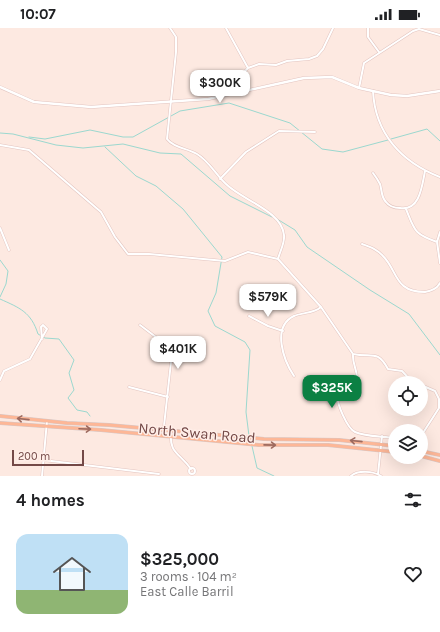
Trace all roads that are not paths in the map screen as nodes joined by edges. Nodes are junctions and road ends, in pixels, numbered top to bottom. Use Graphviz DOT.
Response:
graph roads {
  1 [pos="170,28"];
  2 [pos="226,28"];
  3 [pos="333,28"];
  4 [pos="368,28"];
  5 [pos="440,35"];
  6 [pos="378,52"];
  7 [pos="248,68"];
  8 [pos="0,87"];
  9 [pos="359,88"];
  10 [pos="373,91"];
  11 [pos="440,91"];
  12 [pos="231,95"];
  13 [pos="170,102"];
  14 [pos="314,132"];
  15 [pos="0,145"];
  16 [pos="425,171"];
  17 [pos="373,173"];
  18 [pos="440,177"];
  19 [pos="220,179"];
  20 [pos="406,209"];
  21 [pos="0,228"];
  22 [pos="440,232"];
  23 [pos="437,242"];
  24 [pos="362,244"];
  25 [pos="9,250"];
  26 [pos="278,259"];
  27 [pos="440,263"];
  28 [pos="440,283"];
  29 [pos="321,307"];
  30 [pos="249,316"];
  31 [pos="140,325"];
  32 [pos="283,331"];
  33 [pos="42,339"];
  34 [pos="353,354"];
  35 [pos="294,376"];
  36 [pos="406,376"];
  37 [pos="0,380"];
  38 [pos="129,387"];
  39 [pos="428,388"];
  40 [pos="168,397"];
  41 [pos="0,416"];
  42 [pos="47,421"];
  43 [pos="0,423"];
  44 [pos="428,425"];
  45 [pos="46,427"];
  46 [pos="164,430"];
  47 [pos="171,431"];
  48 [pos="163,435"];
  49 [pos="171,436"];
  50 [pos="382,436"];
  51 [pos="388,437"];
  52 [pos="381,444"];
  53 [pos="388,445"];
  54 [pos="380,450"];
  55 [pos="388,451"];
  56 [pos="428,452"];
  57 [pos="440,455"];
  58 [pos="428,458"];
  59 [pos="43,460"];
  60 [pos="440,461"];
  61 [pos="191,469"];
  62 [pos="159,474"];
  63 [pos="378,474"];
  64 [pos="193,475"];
  65 [pos="42,476"];
  66 [pos="351,476"];
  67 [pos="381,476"];
  1 -- 13 [label="street"];
  2 -- 7 [label="street"];
  3 -- 7 [label="street"];
  4 -- 6 [label="street"];
  5 -- 6 [label="street"];
  6 -- 9 [label="street"];
  7 -- 12 [label="street"];
  8 -- 13 [label="street"];
  9 -- 10 [label="street"];
  9 -- 12 [label="street"];
  10 -- 11 [label="street"];
  10 -- 16 [label="street"];
  12 -- 13 [label="street"];
  13 -- 19 [label="street"];
  14 -- 19 [label="street"];
  15 -- 26 [label="street"];
  16 -- 18 [label="street"];
  16 -- 20 [label="street"];
  17 -- 20 [label="street"];
  19 -- 26 [label="street"];
  20 -- 23 [label="street"];
  21 -- 25 [label="street"];
  22 -- 23 [label="street"];
  23 -- 27 [label="street"];
  24 -- 28 [label="street"];
  26 -- 29 [label="street"];
  29 -- 32 [label="street"];
  29 -- 34 [label="street"];
  30 -- 32 [label="street"];
  31 -- 40 [label="street"];
  32 -- 35 [label="street"];
  33 -- 33 [label="street"];
  33 -- 37 [label="street"];
  34 -- 36 [label="street"];
  34 -- 50 [label="street"];
  38 -- 40 [label="street"];
  39 -- 44 [label="street"];
  40 -- 46 [label="street"];
  42 -- 41 [label="main road, North Swan Road, one-way"];
  42 -- 45 [label="street"];
  42 -- 46 [label="main road, North Swan Road"];
  43 -- 45 [label="main road, North Swan Road"];
  45 -- 48 [label="main road, North Swan Road, one-way"];
  45 -- 59 [label="street"];
  46 -- 47 [label="main road, North Swan Road"];
  46 -- 48 [label="street"];
  47 -- 49 [label="street"];
  52 -- 47 [label="main road, North Swan Road, one-way"];
  48 -- 49 [label="main road, North Swan Road"];
  49 -- 54 [label="main road, North Swan Road, one-way"];
  49 -- 61 [label="street"];
  50 -- 51 [label="street"];
  50 -- 52 [label="street"];
  52 -- 53 [label="main road, North Swan Road"];
  52 -- 54 [label="street"];
  54 -- 55 [label="main road, North Swan Road"];
  54 -- 63 [label="street"];
  56 -- 57 [label="main road"];
  58 -- 60 [label="main road"];
  59 -- 62 [label="street"];
  59 -- 65 [label="street"];
  61 -- 64 [label="street"];
  61 -- 64 [label="street"];
  63 -- 66 [label="street"];
  63 -- 67 [label="street"];
}
